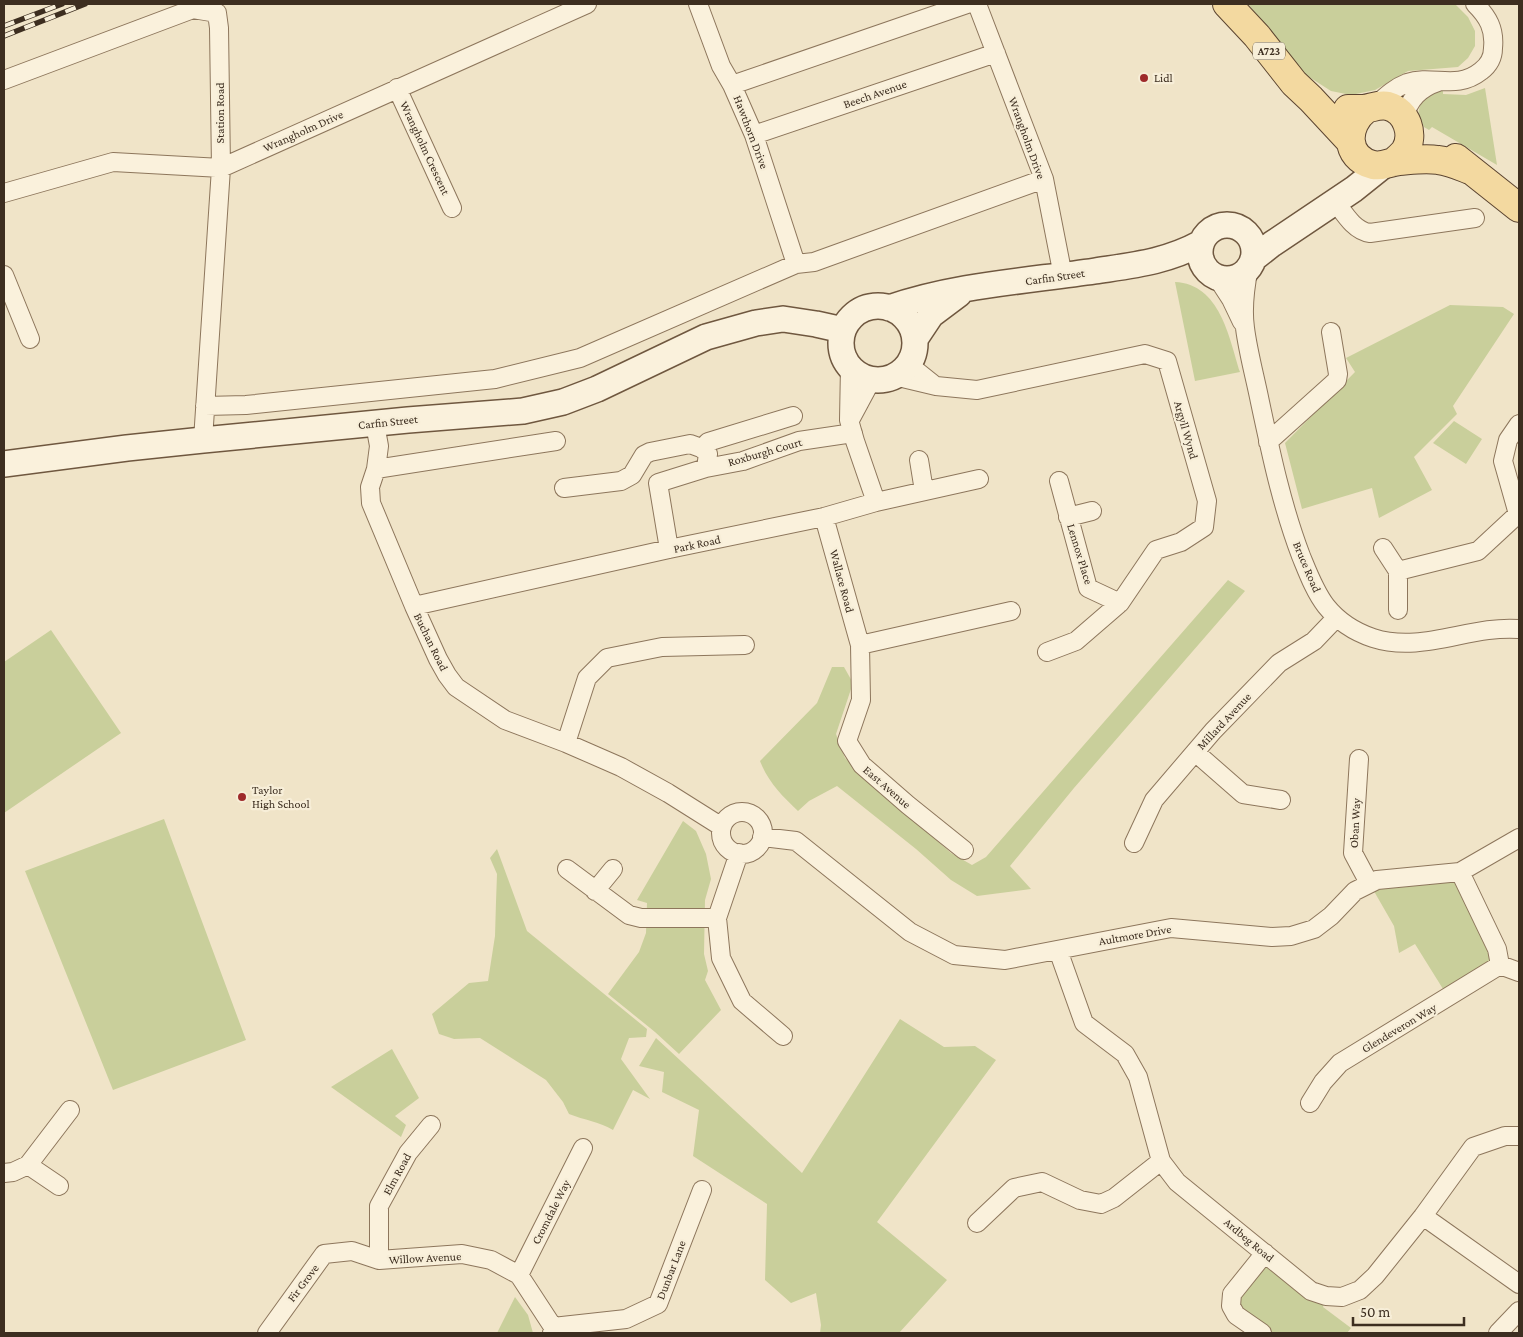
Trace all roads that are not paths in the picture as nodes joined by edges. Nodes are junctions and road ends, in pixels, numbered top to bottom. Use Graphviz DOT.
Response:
graph roads {
  1 [pos="587,4"];
  2 [pos="698,4"];
  3 [pos="967,4"];
  4 [pos="977,4"];
  5 [pos="1227,4"];
  6 [pos="1475,4"];
  7 [pos="996,54"];
  8 [pos="4,80"];
  9 [pos="1441,81"];
  10 [pos="732,85"];
  11 [pos="397,88"];
  12 [pos="1311,99"];
  13 [pos="1371,107"];
  14 [pos="1407,124"];
  15 [pos="754,135"];
  16 [pos="1352,146"];
  17 [pos="1389,164"];
  18 [pos="221,168"];
  19 [pos="1470,170"];
  20 [pos="1044,179"];
  21 [pos="4,193"];
  22 [pos="1335,201"];
  23 [pos="452,208"];
  24 [pos="1519,208"];
  25 [pos="1475,218"];
  26 [pos="1294,229"];
  27 [pos="1243,230"];
  28 [pos="1201,243"];
  29 [pos="1251,263"];
  30 [pos="796,264"];
  31 [pos="1142,264"];
  32 [pos="1212,274"];
  33 [pos="4,275"];
  34 [pos="1063,276"];
  35 [pos="967,288"];
  36 [pos="889,308"];
  37 [pos="756,323"];
  38 [pos="1244,327"];
  39 [pos="843,330"];
  40 [pos="1331,332"];
  41 [pos="30,339"];
  42 [pos="915,339"];
  43 [pos="847,362"];
  44 [pos="891,373"];
  45 [pos="205,406"];
  46 [pos="792,416"];
  47 [pos="374,424"];
  48 [pos="1519,424"];
  49 [pos="851,426"];
  50 [pos="202,440"];
  51 [pos="556,441"];
  52 [pos="1268,442"];
  53 [pos="702,449"];
  54 [pos="918,460"];
  55 [pos="4,464"];
  56 [pos="706,468"];
  57 [pos="376,470"];
  58 [pos="979,479"];
  59 [pos="1059,481"];
  60 [pos="564,488"];
  61 [pos="924,491"];
  62 [pos="876,502"];
  63 [pos="1092,511"];
  64 [pos="1519,514"];
  65 [pos="824,517"];
  66 [pos="1068,517"];
  67 [pos="1383,548"];
  68 [pos="669,549"];
  69 [pos="1398,571"];
  70 [pos="1120,603"];
  71 [pos="414,606"];
  72 [pos="1398,610"];
  73 [pos="1011,611"];
  74 [pos="1336,618"];
  75 [pos="1519,629"];
  76 [pos="745,645"];
  77 [pos="860,645"];
  78 [pos="1047,652"];
  79 [pos="566,743"];
  80 [pos="1195,752"];
  81 [pos="1359,759"];
  82 [pos="1281,800"];
  83 [pos="722,827"];
  84 [pos="762,837"];
  85 [pos="1519,838"];
  86 [pos="1134,843"];
  87 [pos="964,850"];
  88 [pos="739,853"];
  89 [pos="613,868"];
  90 [pos="567,869"];
  91 [pos="1460,872"];
  92 [pos="1369,883"];
  93 [pos="595,891"];
  94 [pos="717,918"];
  95 [pos="1058,950"];
  96 [pos="1500,965"];
  97 [pos="1519,972"];
  98 [pos="783,1036"];
  99 [pos="1310,1103"];
  100 [pos="70,1110"];
  101 [pos="431,1125"];
  102 [pos="1519,1136"];
  103 [pos="583,1148"];
  104 [pos="1161,1161"];
  105 [pos="28,1165"];
  106 [pos="4,1173"];
  107 [pos="59,1186"];
  108 [pos="702,1190"];
  109 [pos="1423,1216"];
  110 [pos="977,1222"];
  111 [pos="1265,1254"];
  112 [pos="379,1260"];
  113 [pos="519,1275"];
  114 [pos="1519,1284"];
  115 [pos="1519,1311"];
  116 [pos="552,1330"];
  117 [pos="267,1333"];
  118 [pos="1262,1333"];
  119 [pos="1498,1333"];
  1 -- 11 [label="street, Wrangholm Drive"];
  2 -- 10 [label="street, Hawthorn Drive"];
  3 -- 10 [label="street"];
  4 -- 7 [label="street, Wrangholm Drive"];
  5 -- 12 [label="main road, A723"];
  6 -- 9 [label="street"];
  7 -- 15 [label="street, Beech Avenue"];
  7 -- 20 [label="street, Wrangholm Drive"];
  8 -- 18 [label="street, Station Road"];
  9 -- 13 [label="street"];
  9 -- 14 [label="street"];
  10 -- 15 [label="street, Hawthorn Drive"];
  11 -- 18 [label="street, Wrangholm Drive"];
  11 -- 23 [label="street, Wrangholm Crescent"];
  12 -- 13 [label="main road, A723"];
  12 -- 16 [label="main road, A723"];
  13 -- 14 [label="main road, A723"];
  13 -- 16 [label="main road"];
  14 -- 17 [label="main road"];
  14 -- 19 [label="main road, A723"];
  15 -- 30 [label="street, Hawthorn Drive"];
  16 -- 17 [label="main road, A723"];
  16 -- 22 [label="main road"];
  17 -- 19 [label="main road, A723"];
  17 -- 22 [label="main road"];
  18 -- 21 [label="street, Wrangholm Drive"];
  18 -- 45 [label="street, Station Road"];
  19 -- 24 [label="main road, A723"];
  20 -- 30 [label="street"];
  20 -- 34 [label="street, Wrangholm Drive"];
  22 -- 25 [label="street"];
  22 -- 26 [label="main road"];
  26 -- 27 [label="main road"];
  26 -- 29 [label="main road"];
  27 -- 28 [label="main road"];
  27 -- 29 [label="main road"];
  28 -- 31 [label="main road, Carfin Street"];
  28 -- 32 [label="main road"];
  29 -- 32 [label="main road"];
  29 -- 38 [label="street, Bruce Road"];
  30 -- 45 [label="street"];
  31 -- 32 [label="main road, Carfin Street"];
  31 -- 34 [label="main road, Carfin Street"];
  32 -- 38 [label="street, Bruce Road"];
  33 -- 41 [label="street"];
  34 -- 35 [label="main road, Carfin Street"];
  35 -- 36 [label="main road, Carfin Street"];
  35 -- 42 [label="main road, Carfin Street"];
  36 -- 39 [label="main road"];
  36 -- 42 [label="main road"];
  37 -- 39 [label="main road, Carfin Street"];
  37 -- 43 [label="main road, Carfin Street"];
  37 -- 47 [label="main road, Carfin Street"];
  38 -- 52 [label="street, Bruce Road"];
  39 -- 43 [label="main road"];
  40 -- 52 [label="street"];
  42 -- 44 [label="main road"];
  43 -- 44 [label="main road"];
  43 -- 49 [label="street"];
  44 -- 49 [label="street"];
  44 -- 70 [label="street, Argyll Wynd"];
  45 -- 50 [label="street, Station Road"];
  46 -- 53 [label="street, Roxburgh Court"];
  47 -- 50 [label="main road, Carfin Street"];
  47 -- 57 [label="street, Buchan Road"];
  48 -- 64 [label="street"];
  49 -- 56 [label="street, Roxburgh Court"];
  49 -- 62 [label="street"];
  50 -- 55 [label="main road, Carfin Street"];
  51 -- 57 [label="street"];
  52 -- 74 [label="street, Bruce Road"];
  53 -- 56 [label="street, Roxburgh Court"];
  53 -- 60 [label="street"];
  54 -- 61 [label="street"];
  56 -- 68 [label="street, Roxburgh Court"];
  57 -- 71 [label="street, Buchan Road"];
  58 -- 61 [label="street, Park Road"];
  59 -- 66 [label="street, Lennox Place"];
  61 -- 62 [label="street, Park Road"];
  62 -- 65 [label="street, Park Road"];
  63 -- 66 [label="street, Lennox Place"];
  64 -- 69 [label="street"];
  65 -- 68 [label="street, Park Road"];
  65 -- 77 [label="street, Wallace Road"];
  66 -- 70 [label="street, Lennox Place"];
  67 -- 69 [label="street"];
  68 -- 71 [label="street, Park Road"];
  69 -- 72 [label="street"];
  70 -- 78 [label="street, Argyll Wynd"];
  71 -- 79 [label="street, Buchan Road"];
  73 -- 77 [label="street"];
  74 -- 75 [label="street, Bruce Road"];
  74 -- 80 [label="street, Millard Avenue"];
  76 -- 79 [label="street"];
  77 -- 87 [label="street, East Avenue"];
  79 -- 83 [label="street, Buchan Road"];
  80 -- 82 [label="street"];
  80 -- 86 [label="street, Millard Avenue"];
  81 -- 92 [label="street, Oban Way"];
  83 -- 84 [label="street"];
  83 -- 88 [label="street"];
  84 -- 88 [label="street"];
  84 -- 95 [label="street, Aultmore Drive"];
  85 -- 91 [label="street, Aultmore Drive"];
  88 -- 94 [label="street"];
  89 -- 93 [label="street"];
  90 -- 93 [label="street"];
  91 -- 92 [label="street, Aultmore Drive"];
  91 -- 96 [label="street"];
  92 -- 95 [label="street, Aultmore Drive"];
  93 -- 94 [label="street"];
  94 -- 98 [label="street"];
  95 -- 104 [label="street, Ardbeg Road"];
  96 -- 97 [label="street"];
  96 -- 99 [label="street, Glendeveron Way"];
  100 -- 105 [label="street"];
  101 -- 112 [label="street, Elm Road"];
  102 -- 109 [label="street, Ardbeg Road"];
  103 -- 113 [label="street, Cromdale Way"];
  104 -- 110 [label="street"];
  104 -- 111 [label="street, Ardbeg Road"];
  105 -- 106 [label="street"];
  105 -- 107 [label="street"];
  108 -- 116 [label="street, Dunbar Lane"];
  109 -- 111 [label="street, Ardbeg Road"];
  109 -- 114 [label="street"];
  111 -- 118 [label="street"];
  112 -- 113 [label="street, Willow Avenue"];
  112 -- 117 [label="street, Fir Grove"];
  113 -- 116 [label="street, Willow Avenue"];
  115 -- 119 [label="street"];
}
